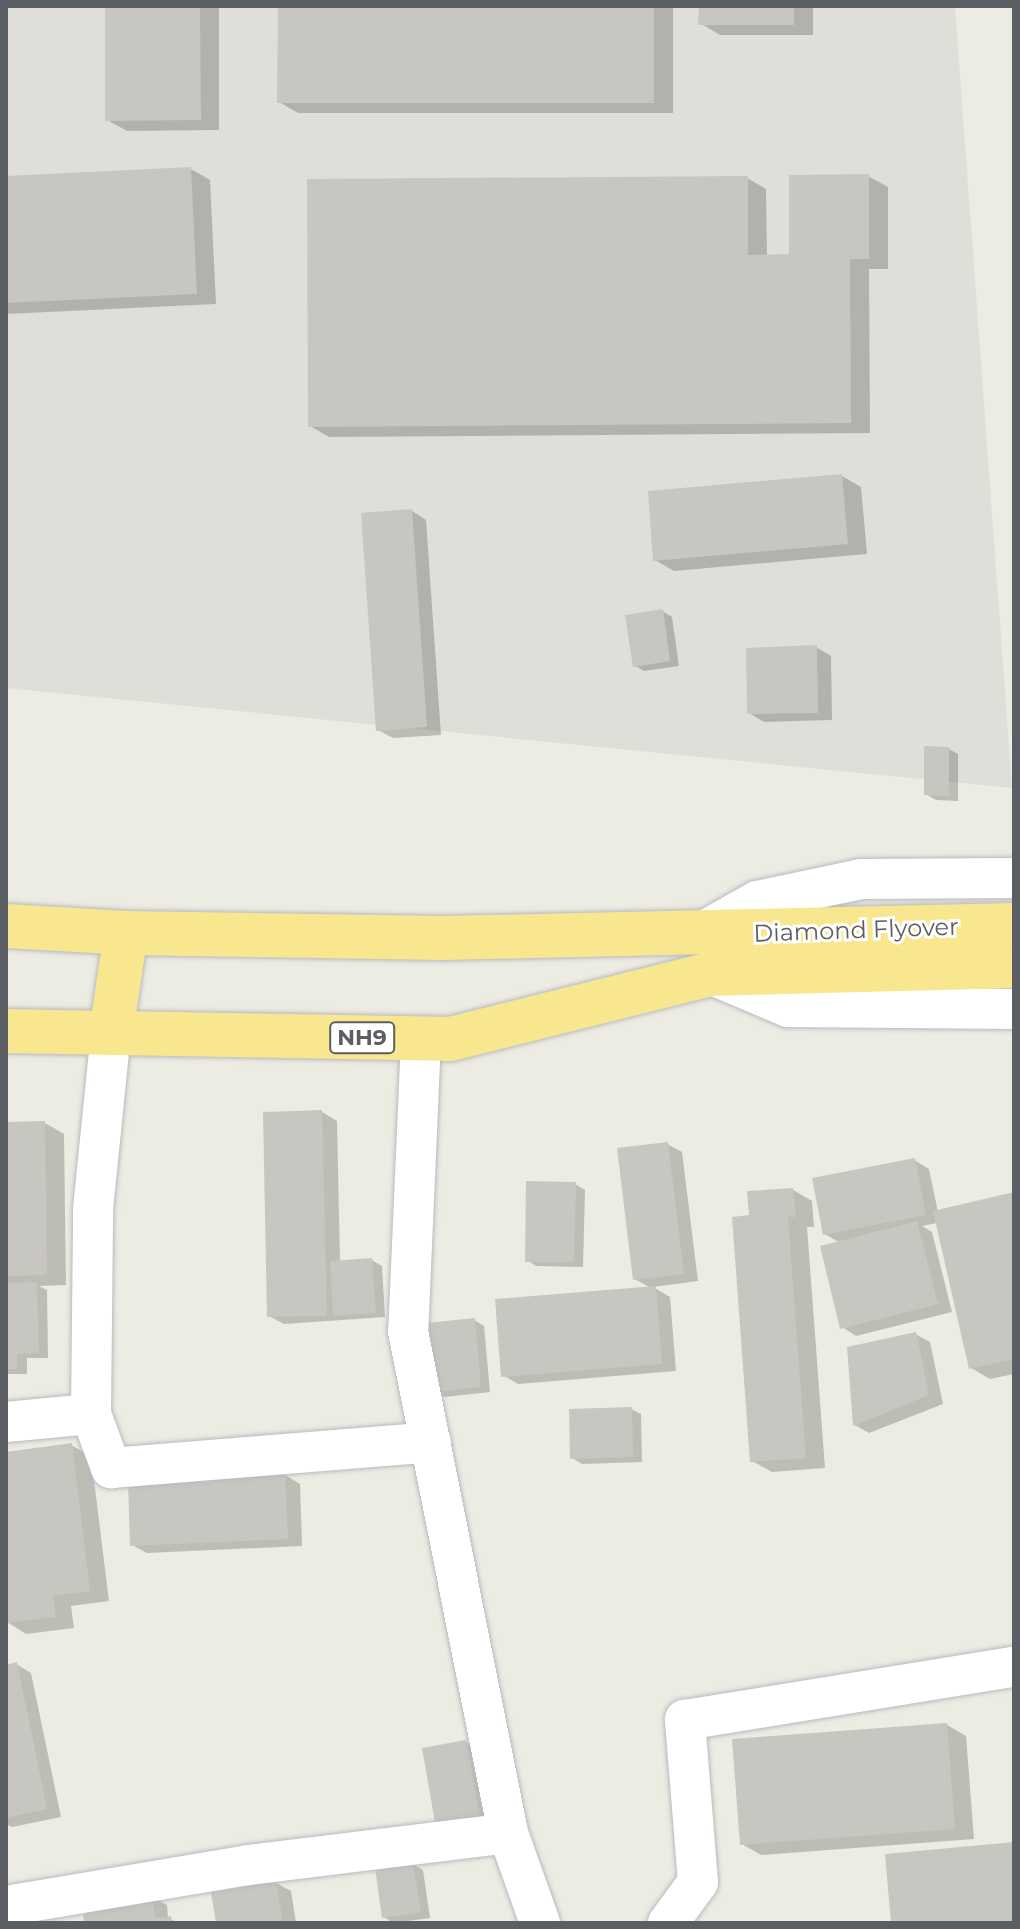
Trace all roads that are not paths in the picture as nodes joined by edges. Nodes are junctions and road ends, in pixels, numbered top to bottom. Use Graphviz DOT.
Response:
graph roads {
  1 [pos="1014,878"];
  2 [pos="1014,925"];
  3 [pos="6,926"];
  4 [pos="126,933"];
  5 [pos="862,949"];
  6 [pos="705,954"];
  7 [pos="1014,966"];
  8 [pos="1014,1009"];
  9 [pos="6,1031"];
  10 [pos="111,1033"];
  11 [pos="421,1039"];
  12 [pos="91,1414"];
  13 [pos="6,1422"];
  14 [pos="431,1442"];
  15 [pos="1014,1667"];
  16 [pos="508,1833"];
  17 [pos="16,1911"];
  18 [pos="540,1923"];
  19 [pos="668,1923"];
  1 -- 6 [label="street"];
  2 -- 5 [label="highway, Diamond Flyover / NH9"];
  3 -- 4 [label="highway, NH9"];
  4 -- 6 [label="highway, NH9"];
  4 -- 10 [label="highway"];
  5 -- 6 [label="highway, Diamond Flyover / NH9"];
  5 -- 7 [label="highway, Diamond Flyover / NH9"];
  6 -- 8 [label="street"];
  6 -- 11 [label="highway, NH9"];
  9 -- 10 [label="highway, NH9"];
  10 -- 11 [label="highway, NH9"];
  10 -- 12 [label="street"];
  11 -- 14 [label="street"];
  12 -- 13 [label="street"];
  12 -- 14 [label="street"];
  14 -- 16 [label="street"];
  15 -- 19 [label="street"];
  16 -- 17 [label="street"];
  16 -- 18 [label="street"];
}
